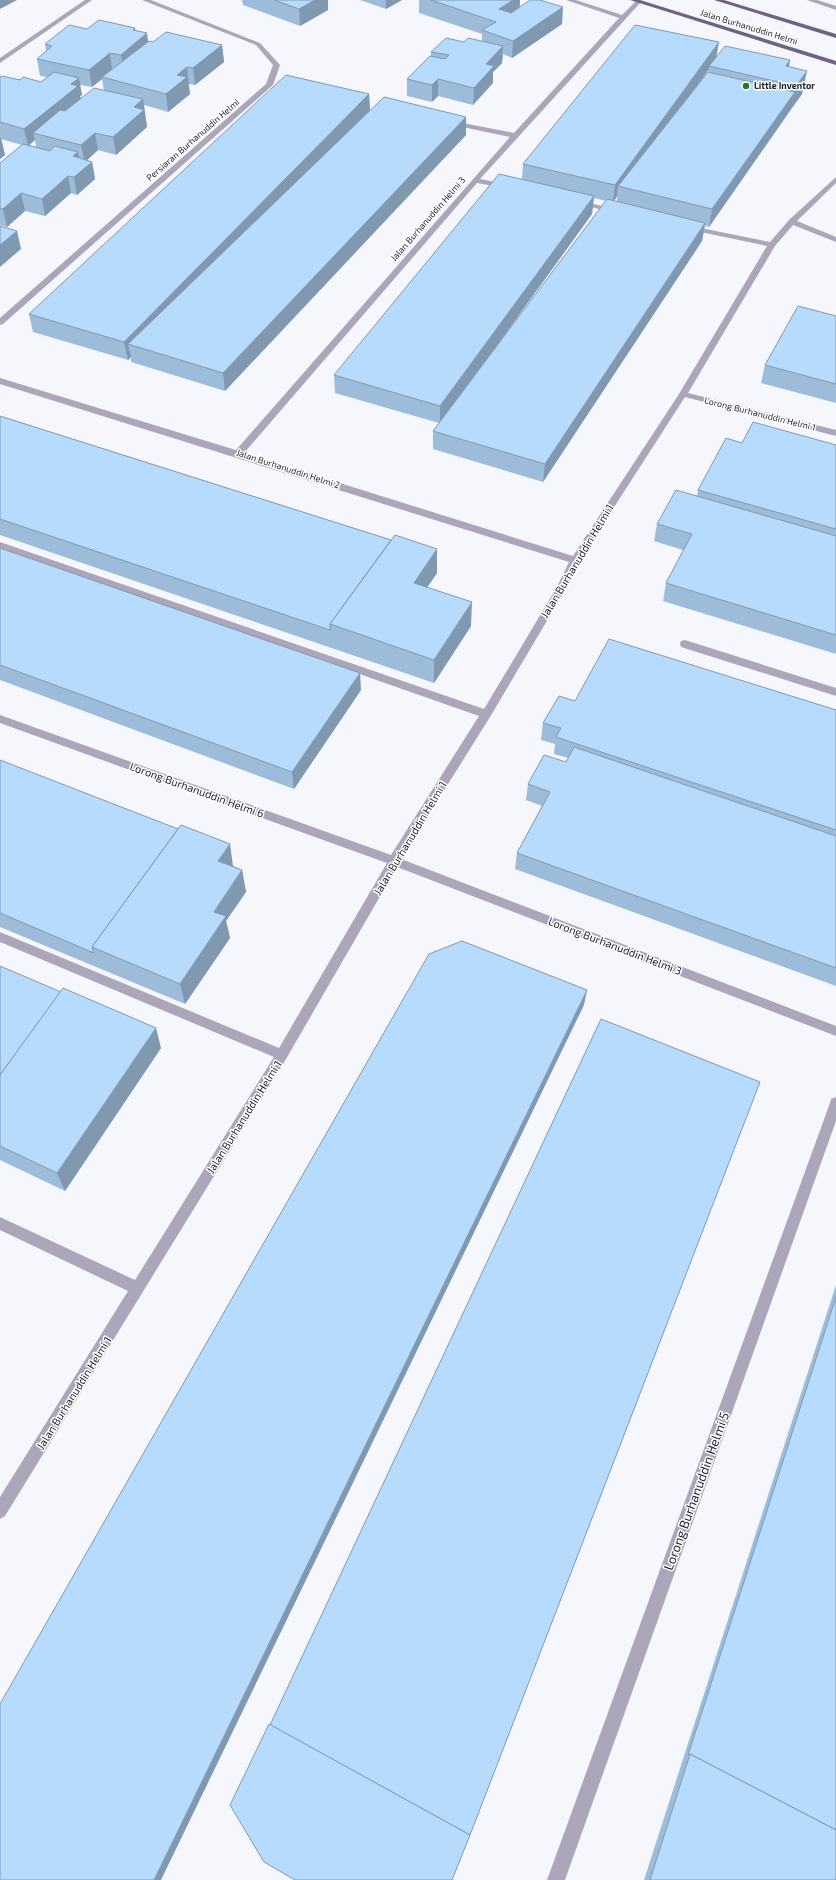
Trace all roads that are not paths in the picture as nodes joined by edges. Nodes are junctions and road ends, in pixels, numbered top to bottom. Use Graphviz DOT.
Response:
graph roads {
  1 [pos="89,0"];
  2 [pos="145,0"];
  3 [pos="569,0"];
  4 [pos="717,0"];
  5 [pos="810,0"];
  6 [pos="636,1"];
  7 [pos="836,8"];
  8 [pos="622,17"];
  9 [pos="836,36"];
  10 [pos="0,61"];
  11 [pos="836,63"];
  12 [pos="446,121"];
  13 [pos="515,136"];
  14 [pos="836,179"];
  15 [pos="475,180"];
  16 [pos="514,188"];
  17 [pos="569,200"];
  18 [pos="623,213"];
  19 [pos="792,222"];
  20 [pos="678,225"];
  21 [pos="836,240"];
  22 [pos="772,245"];
  23 [pos="0,322"];
  24 [pos="0,380"];
  25 [pos="683,394"];
  26 [pos="836,433"];
  27 [pos="238,454"];
  28 [pos="0,545"];
  29 [pos="575,560"];
  30 [pos="685,644"];
  31 [pos="836,692"];
  32 [pos="486,714"];
  33 [pos="0,719"];
  34 [pos="394,862"];
  35 [pos="0,937"];
  36 [pos="836,1031"];
  37 [pos="282,1055"];
  38 [pos="836,1103"];
  39 [pos="0,1223"];
  40 [pos="138,1289"];
  41 [pos="0,1511"];
  42 [pos="556,1880"];
  1 -- 10 [label="street"];
  2 -- 23 [label="street, Persiaran Burhanuddin Helmi"];
  3 -- 8 [label="street"];
  4 -- 9 [label="main road, Jalan Burhanuddin Helmi"];
  5 -- 7 [label="street"];
  6 -- 8 [label="street, Jalan Burhanuddin Helmi 3"];
  6 -- 11 [label="main road, Jalan Burhanuddin Helmi"];
  8 -- 13 [label="street, Jalan Burhanuddin Helmi 3"];
  12 -- 13 [label="street"];
  13 -- 15 [label="street, Jalan Burhanuddin Helmi 3"];
  14 -- 19 [label="street, Jalan Burhanuddin Helmi 1"];
  15 -- 16 [label="street"];
  15 -- 27 [label="street, Jalan Burhanuddin Helmi 3"];
  17 -- 18 [label="street"];
  19 -- 21 [label="street"];
  19 -- 22 [label="street, Jalan Burhanuddin Helmi 1"];
  20 -- 22 [label="street"];
  22 -- 25 [label="street, Jalan Burhanuddin Helmi 1"];
  24 -- 27 [label="street, Jalan Burhanuddin Helmi 2"];
  25 -- 26 [label="street, Lorong Burhanuddin Helmi 1"];
  25 -- 29 [label="street, Jalan Burhanuddin Helmi 1"];
  27 -- 29 [label="street, Jalan Burhanuddin Helmi 2"];
  28 -- 32 [label="street"];
  29 -- 32 [label="street, Jalan Burhanuddin Helmi 1"];
  30 -- 31 [label="street"];
  32 -- 34 [label="street, Jalan Burhanuddin Helmi 1"];
  33 -- 34 [label="street, Lorong Burhanuddin Helmi 6"];
  34 -- 36 [label="street, Lorong Burhanuddin Helmi 3"];
  34 -- 37 [label="street, Jalan Burhanuddin Helmi 1"];
  35 -- 37 [label="street"];
  37 -- 40 [label="street, Jalan Burhanuddin Helmi 1"];
  38 -- 42 [label="street, Lorong Burhanuddin Helmi 5"];
  39 -- 40 [label="street"];
  40 -- 41 [label="street, Jalan Burhanuddin Helmi 1"];
}
